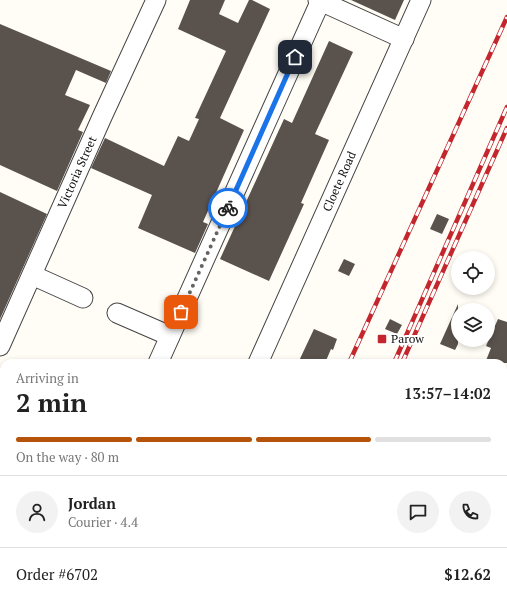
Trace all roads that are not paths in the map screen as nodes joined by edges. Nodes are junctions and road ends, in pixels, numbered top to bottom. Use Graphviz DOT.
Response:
graph roads {
  1 [pos="156,0"];
  2 [pos="320,0"];
  3 [pos="421,0"];
  4 [pos="404,39"];
  5 [pos="32,275"];
  6 [pos="83,298"];
  7 [pos="117,313"];
  8 [pos="170,336"];
  9 [pos="0,346"];
  10 [pos="160,359"];
  11 [pos="260,359"];
  1 -- 5 [label="street, Victoria Street"];
  2 -- 4 [label="street"];
  2 -- 8 [label="street"];
  3 -- 4 [label="street, Cloete Road"];
  4 -- 11 [label="street, Cloete Road"];
  5 -- 6 [label="street"];
  5 -- 9 [label="street, Victoria Street"];
  7 -- 8 [label="street"];
  8 -- 10 [label="street"];
}
